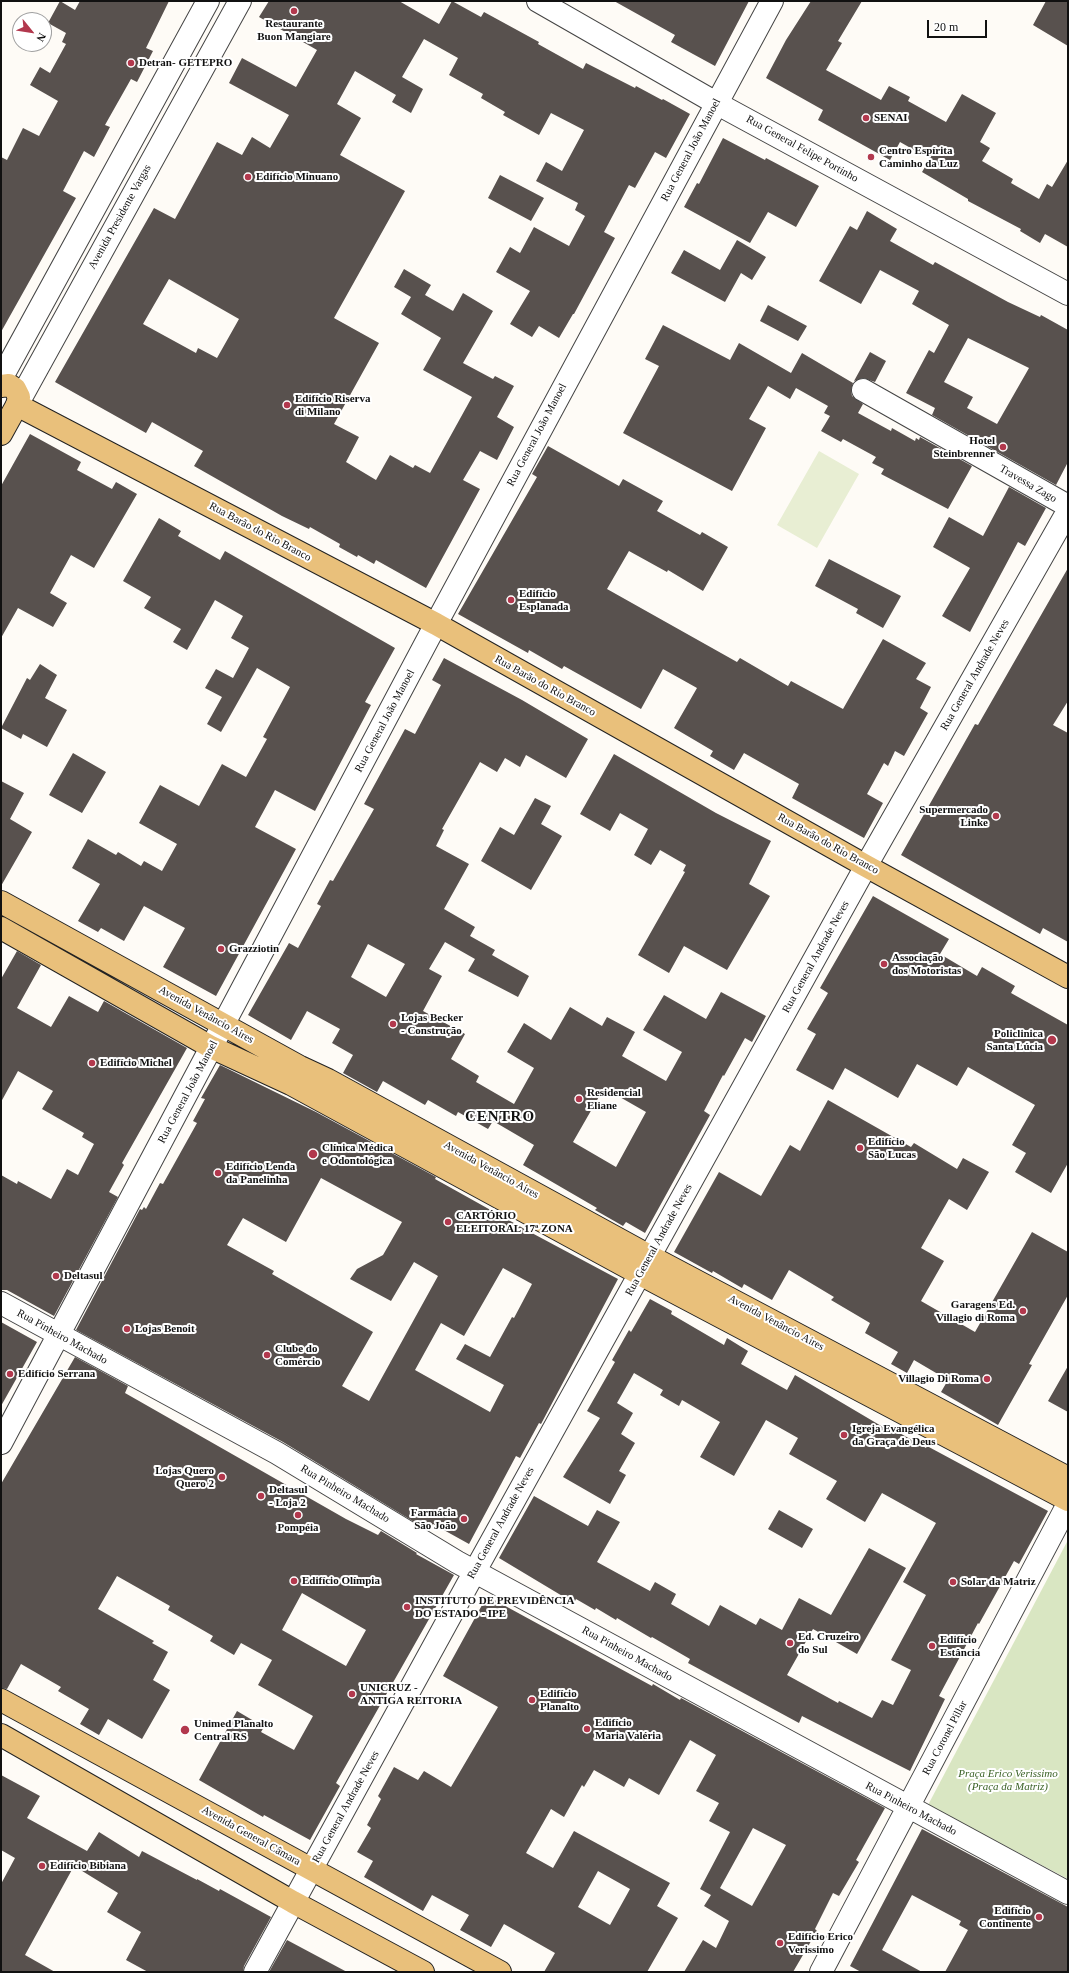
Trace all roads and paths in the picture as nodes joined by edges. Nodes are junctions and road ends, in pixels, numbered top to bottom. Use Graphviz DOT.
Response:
graph roads {
  1 [pos="208,1"];
  2 [pos="240,1"];
  3 [pos="538,1"];
  4 [pos="772,1"];
  5 [pos="716,103"];
  6 [pos="1068,294"];
  7 [pos="1,379"];
  8 [pos="1,386"];
  9 [pos="863,390"];
  10 [pos="9,407"];
  11 [pos="1,434"];
  12 [pos="1068,506"];
  13 [pos="1068,511"];
  14 [pos="436,624"];
  15 [pos="866,866"];
  16 [pos="1,902"];
  17 [pos="1,928"];
  18 [pos="1068,977"];
  19 [pos="152,985"];
  20 [pos="140,1008"];
  21 [pos="225,1025"];
  22 [pos="211,1047"];
  23 [pos="296,1075"];
  24 [pos="645,1265"];
  25 [pos="1,1303"];
  26 [pos="60,1335"];
  27 [pos="1,1444"];
  28 [pos="1068,1478"];
  29 [pos="1068,1500"];
  30 [pos="1068,1504"];
  31 [pos="475,1571"];
  32 [pos="1,1700"];
  33 [pos="1,1735"];
  34 [pos="908,1808"];
  35 [pos="312,1869"];
  36 [pos="1068,1893"];
  37 [pos="293,1902"];
  38 [pos="255,1972"];
  39 [pos="423,1972"];
  40 [pos="500,1972"];
  41 [pos="821,1972"];
  1 -- 7 [label="street"];
  2 -- 10 [label="street, Avenida Presidente Vargas"];
  3 -- 5 [label="street, Rua General Felipe Portinho"];
  4 -- 5 [label="street, Rua General João Manoel"];
  5 -- 6 [label="street, Rua General Felipe Portinho"];
  5 -- 14 [label="street, Rua General João Manoel"];
  8 -- 10 [label="main road"];
  9 -- 12 [label="street, Travessa Zago"];
  10 -- 11 [label="main road, Avenida Presidente Vargas"];
  10 -- 14 [label="main road, Rua Barão do Rio Branco"];
  13 -- 15 [label="street, Rua General Andrade Neves"];
  14 -- 15 [label="main road, Rua Barão do Rio Branco"];
  14 -- 21 [label="street, Rua General João Manoel"];
  15 -- 18 [label="main road, Rua Barão do Rio Branco"];
  15 -- 24 [label="street, Rua General Andrade Neves"];
  16 -- 19 [label="main road, Avenida Venâncio Aires"];
  17 -- 20 [label="main road, Avenida Venâncio Aires"];
  19 -- 20 [label="main road"];
  19 -- 21 [label="main road, Avenida Venâncio Aires"];
  20 -- 22 [label="main road, Avenida Venâncio Aires"];
  21 -- 22 [label="street, Rua General João Manoel"];
  21 -- 23 [label="main road, Avenida Venâncio Aires"];
  22 -- 23 [label="main road, Avenida Venâncio Aires"];
  22 -- 26 [label="street, Rua General João Manoel"];
  23 -- 24 [label="main road, Avenida Venâncio Aires"];
  24 -- 28 [label="main road, Avenida Venâncio Aires"];
  24 -- 29 [label="main road, Avenida Venâncio Aires"];
  24 -- 31 [label="street, Rua General Andrade Neves"];
  25 -- 26 [label="street, Rua Pinheiro Machado"];
  26 -- 27 [label="street, Rua General João Manoel"];
  26 -- 31 [label="street, Rua Pinheiro Machado"];
  30 -- 34 [label="street, Rua Coronel Pillar"];
  31 -- 34 [label="street, Rua Pinheiro Machado"];
  31 -- 35 [label="street, Rua General Andrade Neves"];
  32 -- 35 [label="main road, Avenida General Câmara"];
  33 -- 37 [label="main road"];
  34 -- 36 [label="street, Rua Pinheiro Machado"];
  34 -- 41 [label="street, Rua Coronel Pillar"];
  35 -- 37 [label="street, Rua General Andrade Neves"];
  35 -- 40 [label="main road, Avenida General Câmara"];
  37 -- 38 [label="street, Rua General Andrade Neves"];
  37 -- 39 [label="main road"];
}
